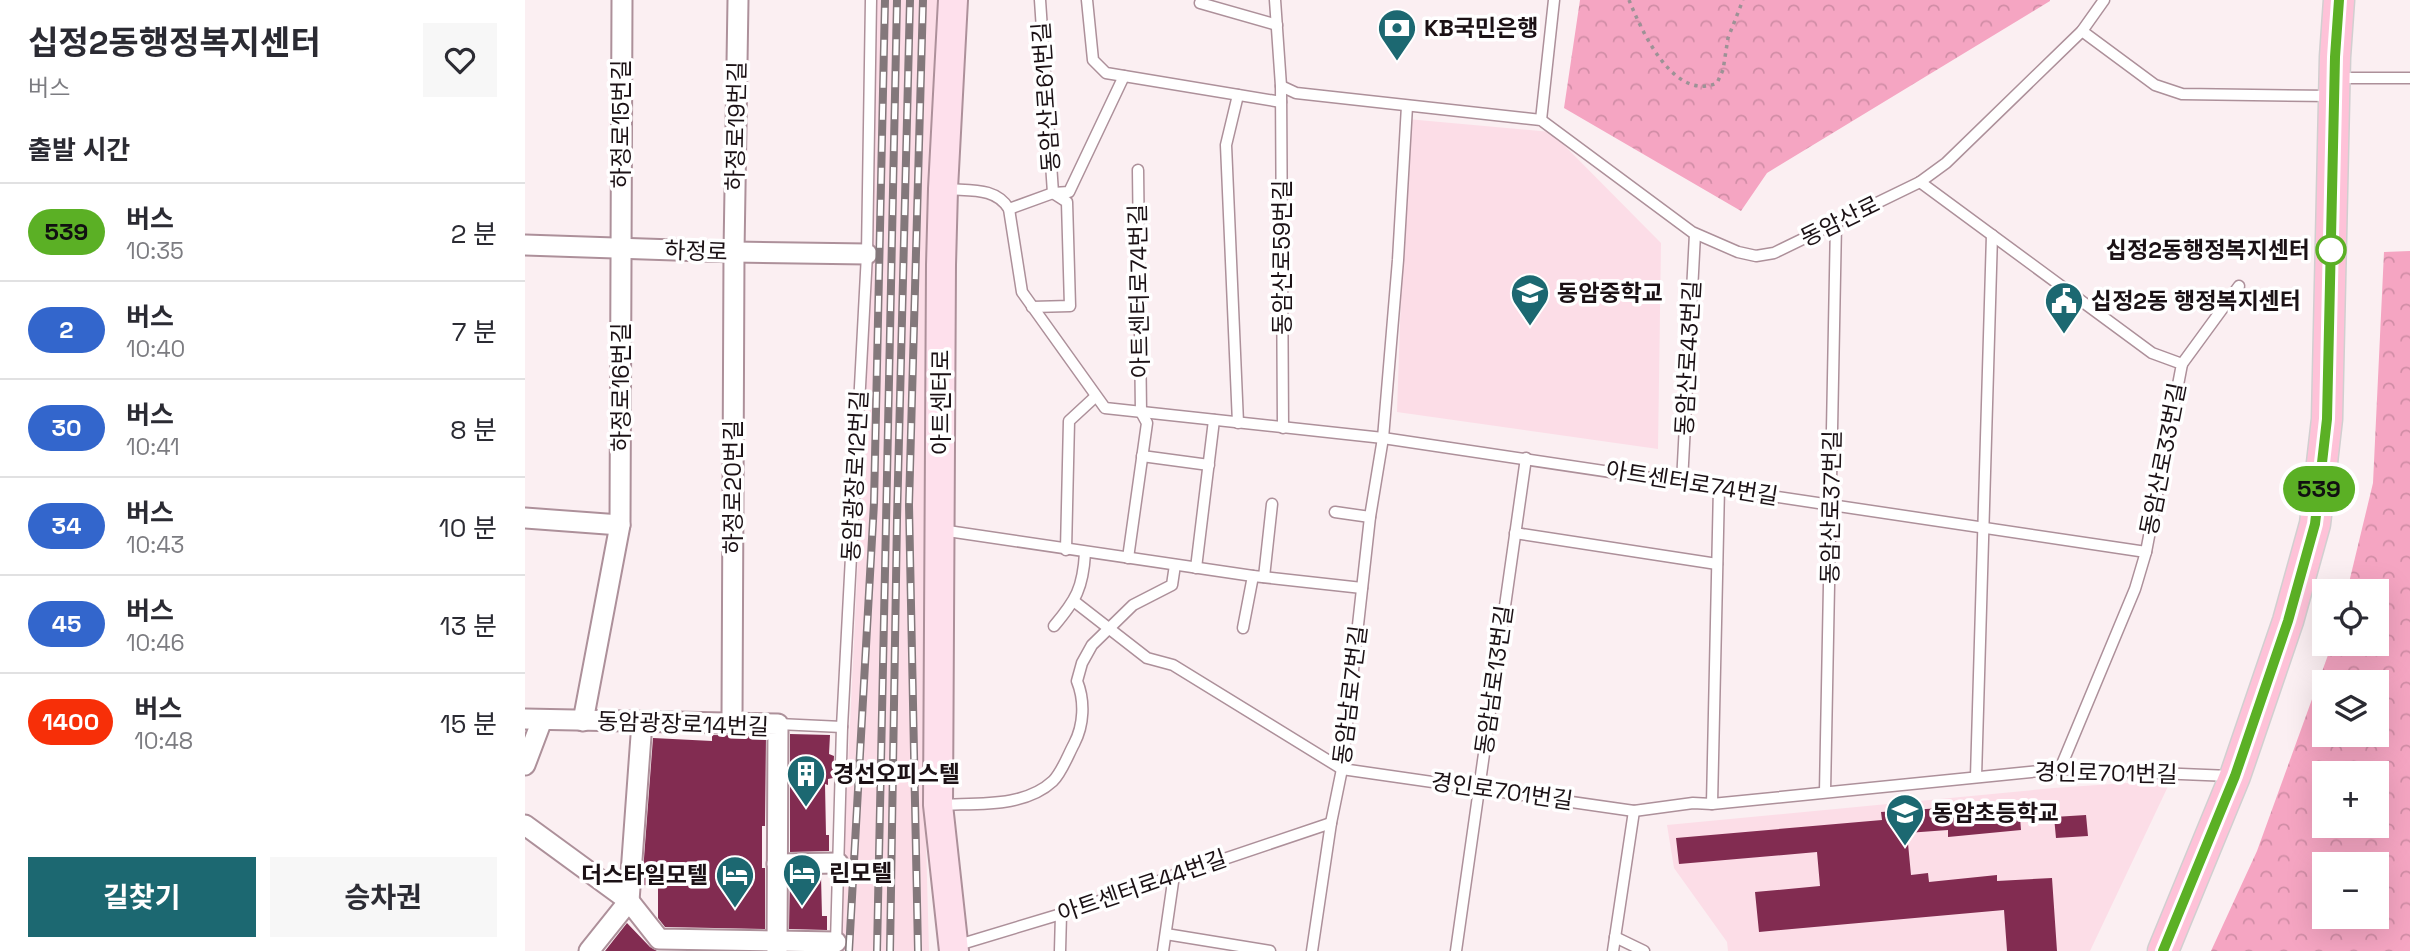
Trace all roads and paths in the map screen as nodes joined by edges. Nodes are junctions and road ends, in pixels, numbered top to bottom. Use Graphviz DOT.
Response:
graph roads {
  1 [pos="622,0"];
  2 [pos="738,0"];
  3 [pos="871,0"];
  4 [pos="953,0"];
  5 [pos="1040,0"];
  6 [pos="1087,0"];
  7 [pos="1275,0"];
  8 [pos="1554,0"];
  9 [pos="1629,0"];
  10 [pos="1743,0"];
  11 [pos="2104,0"];
  12 [pos="2339,0"];
  13 [pos="1200,3"];
  14 [pos="1276,24"];
  15 [pos="2082,31"];
  16 [pos="1124,76"];
  17 [pos="2410,78"];
  18 [pos="1280,86"];
  19 [pos="2334,87"];
  20 [pos="1238,94"];
  21 [pos="1281,102"];
  22 [pos="1407,106"];
  23 [pos="1541,120"];
  24 [pos="1137,170"];
  25 [pos="1920,182"];
  26 [pos="943,188"];
  27 [pos="1053,193"];
  28 [pos="1009,209"];
  29 [pos="1836,223"];
  30 [pos="1695,233"];
  31 [pos="1992,235"];
  32 [pos="525,245"];
  33 [pos="621,248"];
  34 [pos="734,252"];
  35 [pos="867,254"];
  36 [pos="2239,286"];
  37 [pos="1033,307"];
  38 [pos="2182,364"];
  39 [pos="1095,397"];
  40 [pos="1141,412"];
  41 [pos="1214,420"];
  42 [pos="1238,423"];
  43 [pos="1283,428"];
  44 [pos="1383,438"];
  45 [pos="1142,456"];
  46 [pos="1526,458"];
  47 [pos="1209,465"];
  48 [pos="1682,482"];
  49 [pos="1719,487"];
  50 [pos="1272,503"];
  51 [pos="1831,504"];
  52 [pos="1335,512"];
  53 [pos="1370,517"];
  54 [pos="525,518"];
  55 [pos="620,525"];
  56 [pos="1983,527"];
  57 [pos="940,530"];
  58 [pos="1515,533"];
  59 [pos="1066,550"];
  60 [pos="2146,552"];
  61 [pos="1084,553"];
  62 [pos="1128,558"];
  63 [pos="1717,564"];
  64 [pos="1175,565"];
  65 [pos="1196,568"];
  66 [pos="1259,577"];
  67 [pos="1362,588"];
  68 [pos="1075,602"];
  69 [pos="1054,626"];
  70 [pos="1243,628"];
  71 [pos="1110,629"];
  72 [pos="534,720"];
  73 [pos="583,721"];
  74 [pos="642,722"];
  75 [pos="732,722"];
  76 [pos="778,724"];
  77 [pos="842,727"];
  78 [pos="525,765"];
  79 [pos="1342,769"];
  80 [pos="2060,769"];
  81 [pos="2235,776"];
  82 [pos="1976,777"];
  83 [pos="1480,788"];
  84 [pos="1825,792"];
  85 [pos="1712,804"];
  86 [pos="938,805"];
  87 [pos="1634,811"];
  88 [pos="1331,823"];
  89 [pos="525,825"];
  90 [pos="838,863"];
  91 [pos="777,864"];
  92 [pos="1174,875"];
  93 [pos="629,901"];
  94 [pos="1061,914"];
  95 [pos="1166,934"];
  96 [pos="1615,937"];
  97 [pos="777,946"];
  98 [pos="836,947"];
  99 [pos="954,949"];
  100 [pos="590,951"];
  101 [pos="1061,951"];
  102 [pos="1163,951"];
  103 [pos="1270,951"];
  104 [pos="1312,951"];
  105 [pos="1456,951"];
  106 [pos="1613,951"];
  107 [pos="1644,951"];
  108 [pos="2163,951"];
  1 -- 33 [label="street, 하정로15번길"];
  2 -- 34 [label="street, 하정로19번길"];
  3 -- 35 [label="lane, 동암광장로12번길"];
  4 -- 26 [label="street, 아트센터로"];
  5 -- 27 [label="lane, 동암산로61번길"];
  6 -- 16 [label="lane"];
  7 -- 14 [label="lane"];
  8 -- 23 [label="lane"];
  9 -- 10 [label="path"];
  11 -- 15 [label="lane, 동암산로"];
  12 -- 19 [label="main road"];
  13 -- 14 [label="lane"];
  14 -- 18 [label="lane"];
  15 -- 19 [label="lane"];
  15 -- 25 [label="lane, 동암산로"];
  16 -- 20 [label="lane"];
  16 -- 27 [label="lane, 동암산로61번길"];
  17 -- 19 [label="lane"];
  18 -- 21 [label="lane, 동암산로59번길"];
  18 -- 22 [label="lane"];
  19 -- 81 [label="main road"];
  20 -- 21 [label="lane"];
  20 -- 42 [label="lane"];
  21 -- 43 [label="lane, 동암산로59번길"];
  22 -- 23 [label="lane"];
  22 -- 44 [label="lane, 동암남로7번길"];
  23 -- 30 [label="lane, 동암산로"];
  24 -- 40 [label="lane, 아트센터로74번길"];
  25 -- 29 [label="lane, 동암산로"];
  25 -- 31 [label="lane, 동암산로33번길"];
  26 -- 28 [label="lane"];
  26 -- 57 [label="street, 아트센터로"];
  27 -- 28 [label="lane, 동암산로61번길"];
  27 -- 37 [label="lane"];
  28 -- 37 [label="lane"];
  29 -- 30 [label="lane, 동암산로"];
  29 -- 51 [label="lane, 동암산로37번길"];
  30 -- 48 [label="lane, 동암산로43번길"];
  31 -- 38 [label="lane, 동암산로33번길"];
  31 -- 56 [label="lane"];
  32 -- 33 [label="street, 하정로"];
  33 -- 34 [label="street, 하정로"];
  33 -- 55 [label="street, 하정로16번길"];
  34 -- 35 [label="street, 하정로"];
  34 -- 75 [label="street, 하정로20번길"];
  35 -- 77 [label="lane, 동암광장로12번길"];
  36 -- 38 [label="lane"];
  37 -- 39 [label="lane"];
  38 -- 60 [label="lane, 동암산로33번길"];
  39 -- 40 [label="lane, 아트센터로74번길"];
  39 -- 59 [label="lane"];
  40 -- 41 [label="lane, 아트센터로74번길"];
  40 -- 45 [label="lane"];
  41 -- 42 [label="lane, 아트센터로74번길"];
  41 -- 47 [label="lane"];
  42 -- 43 [label="lane, 아트센터로74번길"];
  43 -- 44 [label="lane, 아트센터로74번길"];
  44 -- 46 [label="lane, 아트센터로74번길"];
  44 -- 53 [label="lane, 동암남로7번길"];
  45 -- 47 [label="lane"];
  45 -- 62 [label="lane"];
  46 -- 48 [label="lane, 아트센터로74번길"];
  46 -- 58 [label="lane, 동암남로13번길"];
  47 -- 65 [label="lane"];
  48 -- 49 [label="lane, 아트센터로74번길"];
  49 -- 51 [label="lane, 아트센터로74번길"];
  49 -- 63 [label="lane"];
  50 -- 66 [label="lane"];
  51 -- 56 [label="lane, 아트센터로74번길"];
  51 -- 84 [label="lane, 동암산로37번길"];
  52 -- 53 [label="lane"];
  53 -- 67 [label="lane, 동암남로7번길"];
  54 -- 55 [label="street"];
  55 -- 73 [label="street, 하정로16번길"];
  56 -- 60 [label="lane, 아트센터로74번길"];
  56 -- 82 [label="lane"];
  57 -- 59 [label="lane"];
  57 -- 86 [label="street, 아트센터로"];
  58 -- 63 [label="lane"];
  58 -- 83 [label="lane, 동암남로13번길"];
  59 -- 61 [label="lane"];
  60 -- 80 [label="lane, 동암산로33번길"];
  61 -- 62 [label="lane"];
  61 -- 68 [label="lane"];
  62 -- 64 [label="lane"];
  63 -- 85 [label="lane"];
  64 -- 65 [label="lane"];
  64 -- 71 [label="lane"];
  65 -- 66 [label="lane"];
  66 -- 67 [label="lane"];
  66 -- 70 [label="lane"];
  67 -- 79 [label="lane, 동암남로7번길"];
  68 -- 69 [label="lane"];
  68 -- 71 [label="lane, 경인로701번길"];
  71 -- 79 [label="lane, 경인로701번길"];
  71 -- 86 [label="lane"];
  72 -- 73 [label="street, 동암광장로14번길"];
  72 -- 78 [label="street"];
  73 -- 74 [label="street, 동암광장로14번길"];
  74 -- 75 [label="street, 동암광장로14번길"];
  74 -- 93 [label="street"];
  75 -- 76 [label="street, 동암광장로14번길"];
  76 -- 77 [label="lane"];
  76 -- 91 [label="street, 동암광장로14번길"];
  77 -- 90 [label="lane, 동암광장로12번길"];
  79 -- 83 [label="lane, 경인로701번길"];
  79 -- 88 [label="lane, 동암남로7번길"];
  80 -- 81 [label="lane, 경인로701번길"];
  80 -- 82 [label="lane, 경인로701번길"];
  81 -- 108 [label="main road"];
  82 -- 84 [label="lane, 경인로701번길"];
  83 -- 87 [label="lane, 경인로701번길"];
  83 -- 105 [label="lane, 동암남로13번길"];
  84 -- 85 [label="lane, 경인로701번길"];
  85 -- 87 [label="lane, 경인로701번길"];
  86 -- 99 [label="street, 아트센터로"];
  87 -- 96 [label="lane"];
  88 -- 92 [label="lane, 아트센터로44번길"];
  88 -- 104 [label="lane, 동암남로7번길"];
  89 -- 93 [label="street"];
  90 -- 91 [label="street"];
  90 -- 98 [label="lane, 동암광장로12번길"];
  91 -- 97 [label="street, 동암광장로14번길"];
  92 -- 94 [label="lane, 아트센터로44번길"];
  92 -- 95 [label="lane"];
  93 -- 97 [label="street"];
  93 -- 100 [label="street"];
  94 -- 99 [label="lane, 아트센터로44번길"];
  94 -- 101 [label="lane"];
  95 -- 102 [label="lane"];
  95 -- 103 [label="lane"];
  96 -- 106 [label="lane"];
  96 -- 107 [label="lane"];
  97 -- 98 [label="street"];
}
